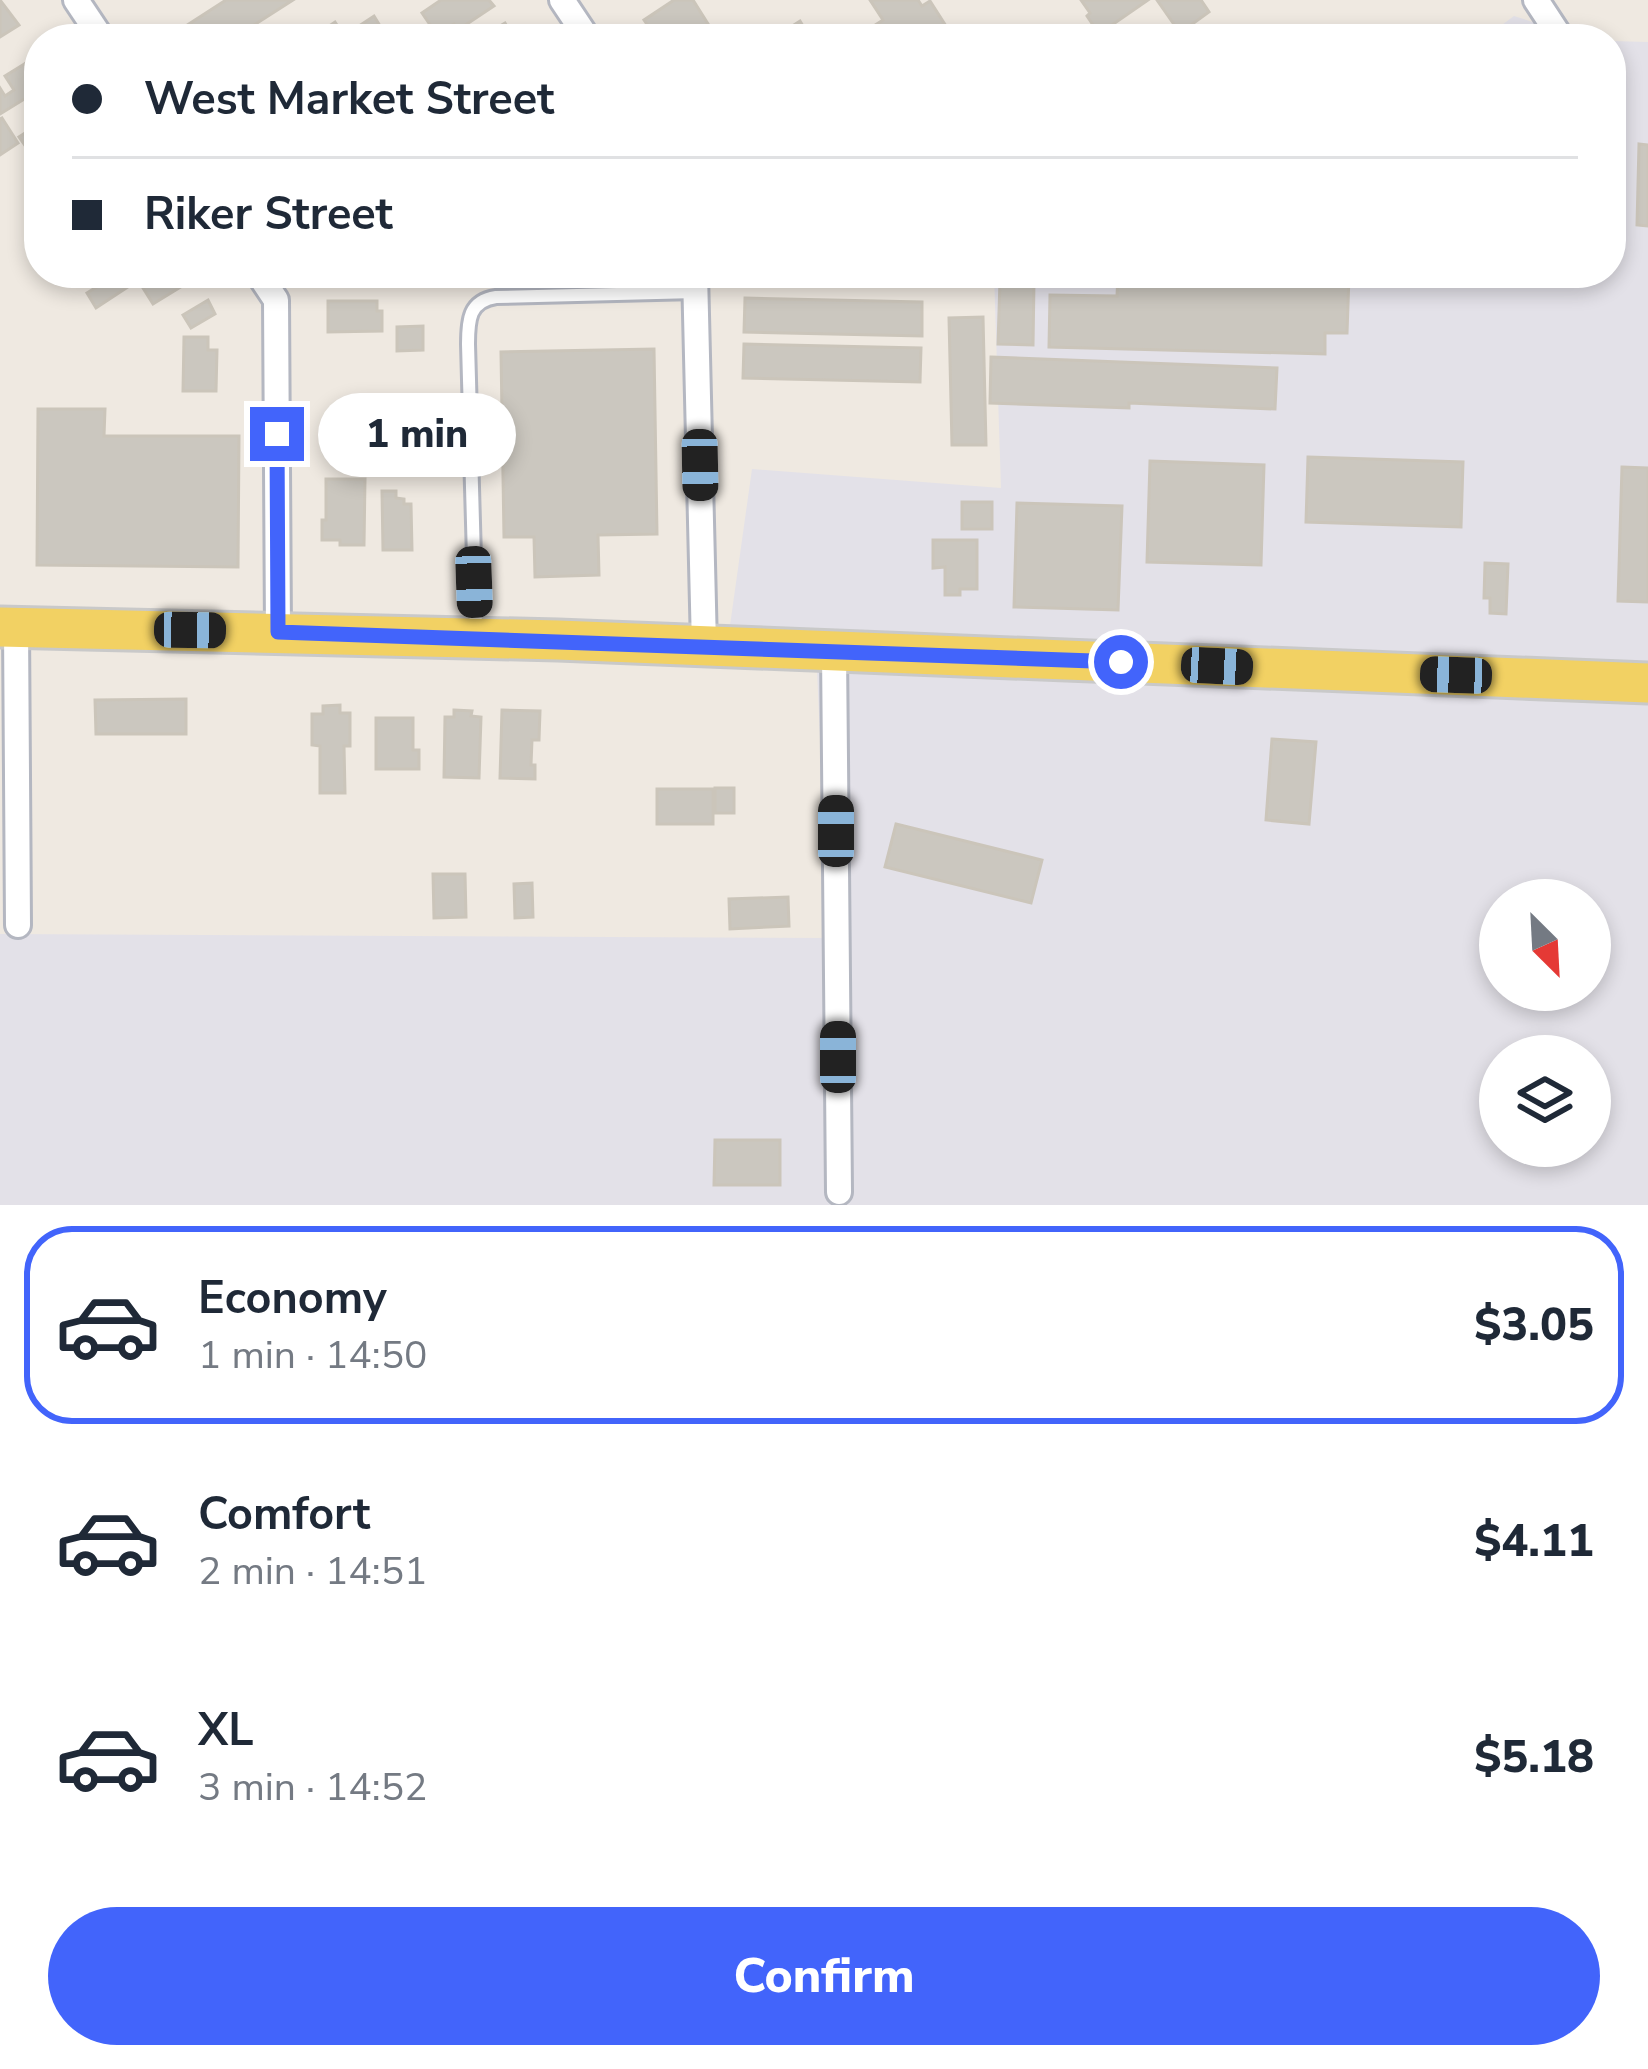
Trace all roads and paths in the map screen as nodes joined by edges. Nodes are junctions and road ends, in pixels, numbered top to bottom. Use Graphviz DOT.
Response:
graph roads {
  1 [pos="268,288"];
  2 [pos="619,288"];
  3 [pos="696,288"];
  4 [pos="8,627"];
  5 [pos="278,632"];
  6 [pos="476,638"];
  7 [pos="704,646"];
  8 [pos="834,651"];
  9 [pos="1648,683"];
  10 [pos="18,925"];
  11 [pos="839,1192"];
  1 -- 5 [label="street"];
  2 -- 6 [label="lane"];
  3 -- 7 [label="street"];
  4 -- 5 [label="main road"];
  4 -- 10 [label="street"];
  5 -- 6 [label="main road"];
  6 -- 7 [label="main road"];
  7 -- 8 [label="main road"];
  8 -- 9 [label="main road"];
  8 -- 11 [label="street"];
}
